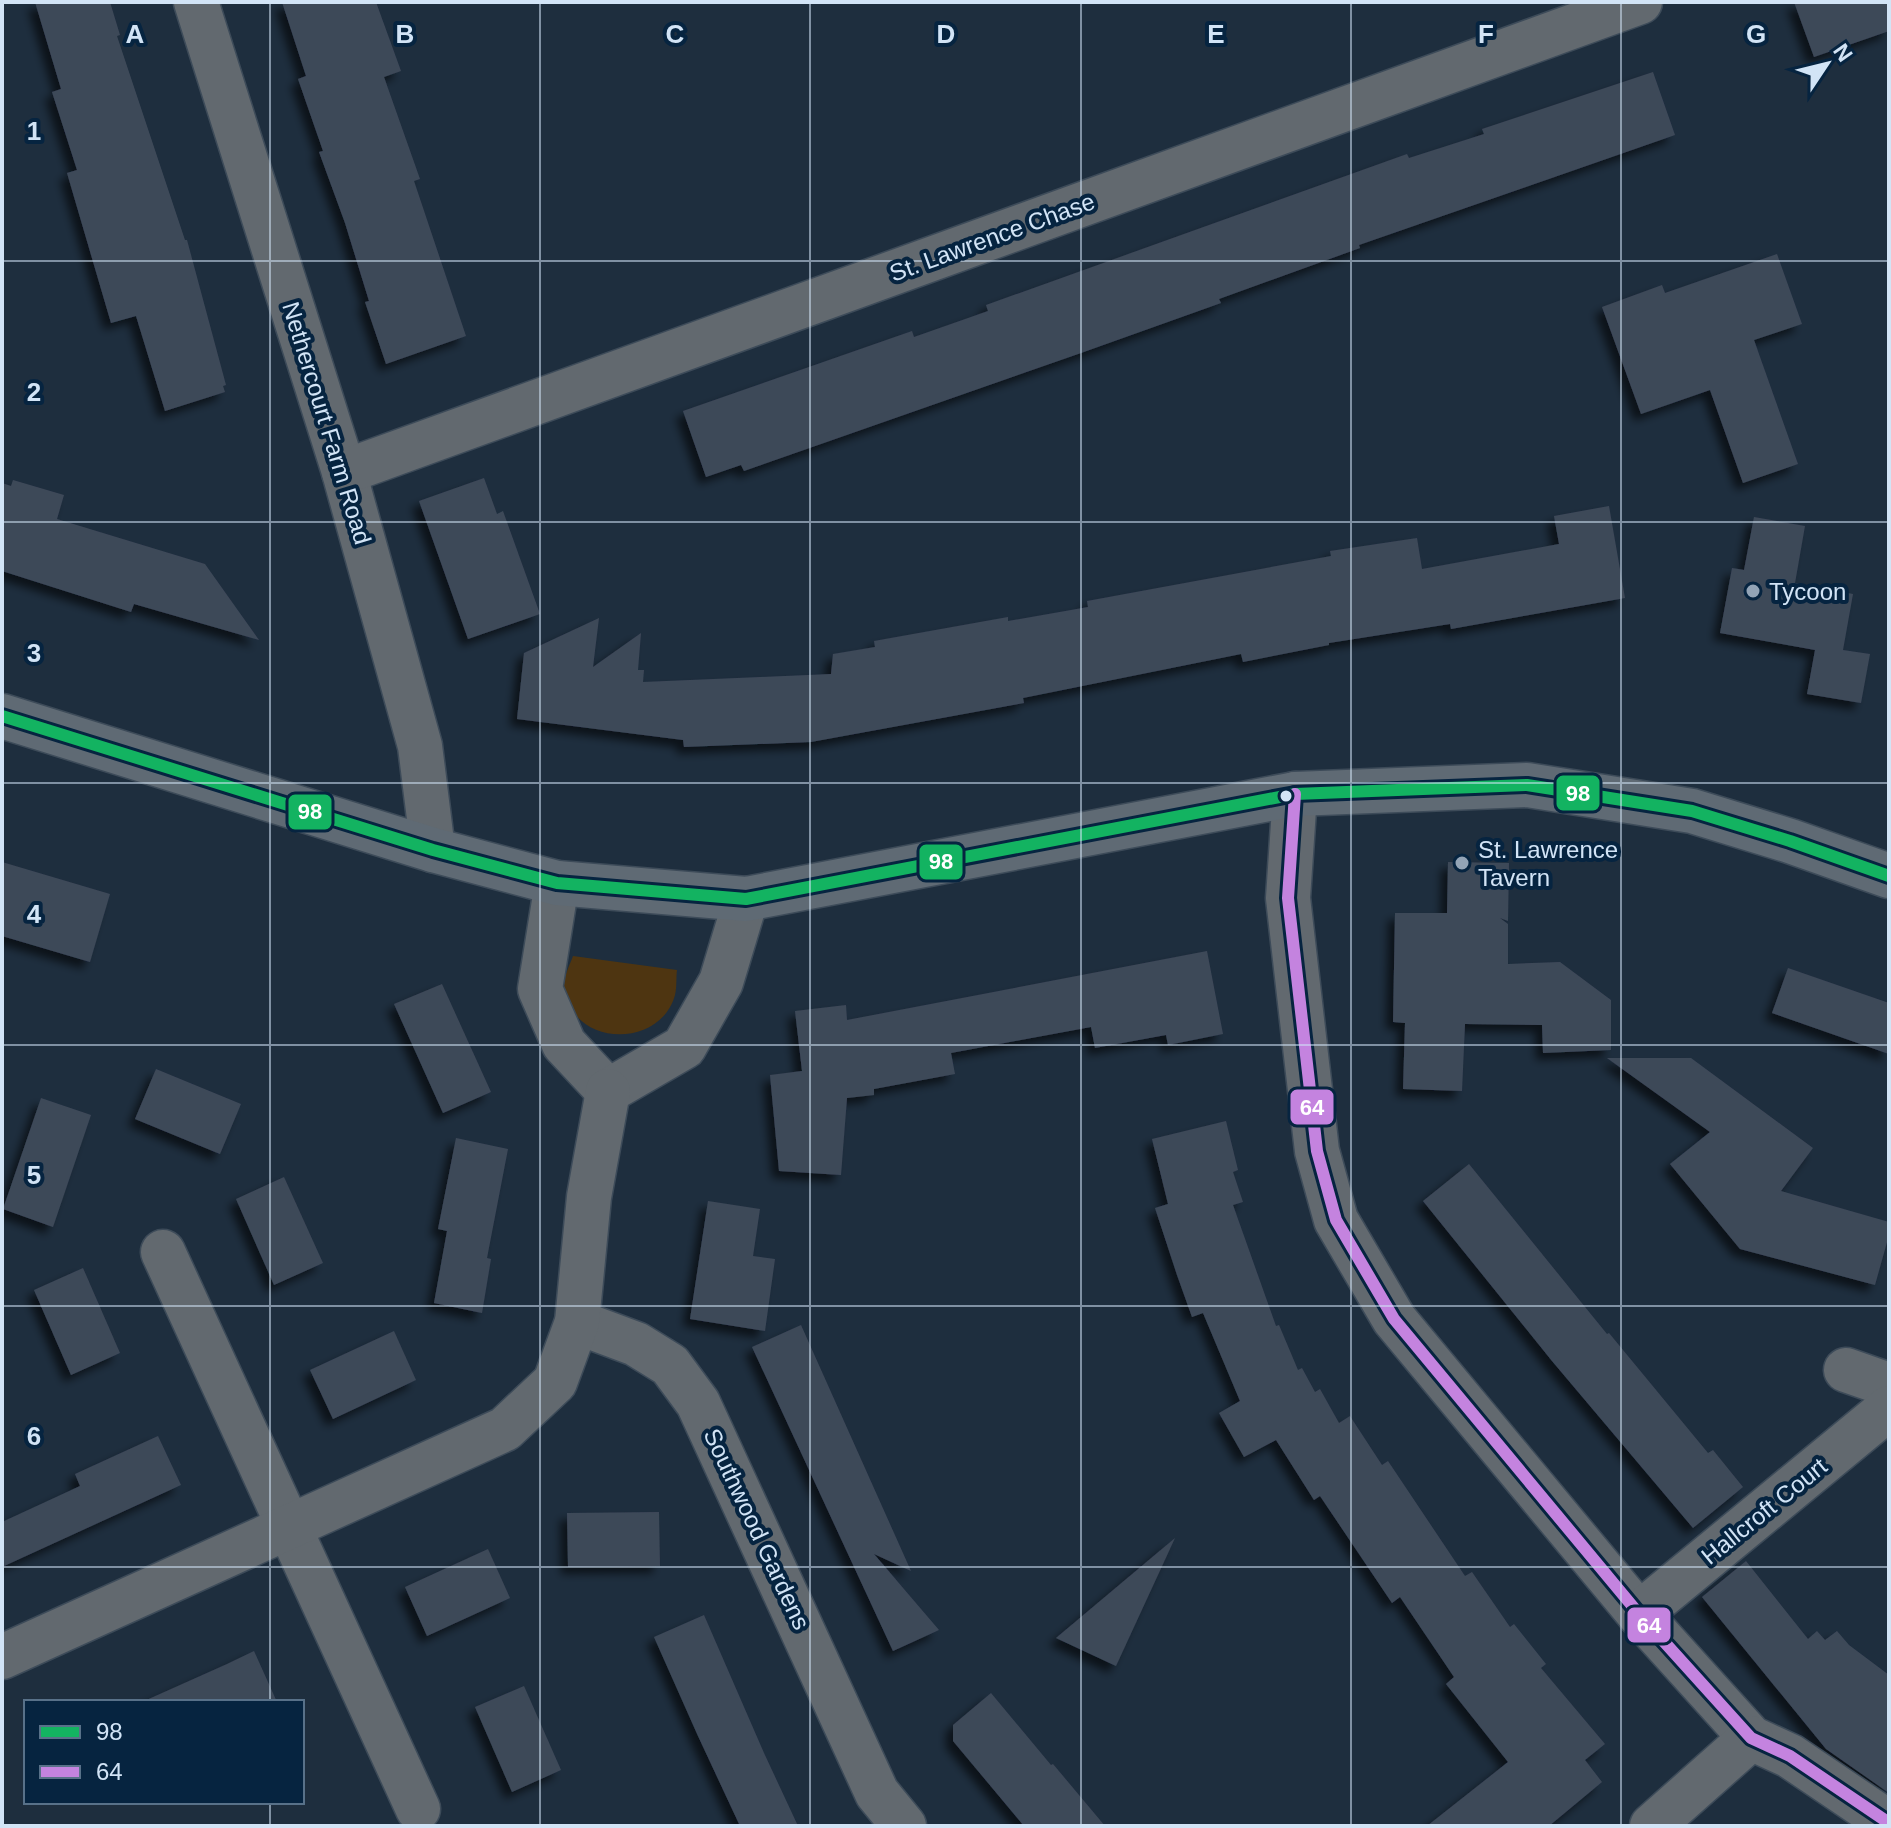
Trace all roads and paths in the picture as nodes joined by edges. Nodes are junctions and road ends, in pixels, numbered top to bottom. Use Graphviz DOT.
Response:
graph roads {
  1 [pos="196,2"];
  2 [pos="1640,2"];
  3 [pos="344,472"];
  4 [pos="2,716"];
  5 [pos="1295,794"];
  6 [pos="433,850"];
  7 [pos="1889,876"];
  8 [pos="557,883"];
  9 [pos="746,899"];
  10 [pos="608,1091"];
  11 [pos="163,1252"];
  12 [pos="577,1322"];
  13 [pos="1846,1370"];
  14 [pos="1889,1385"];
  15 [pos="1889,1408"];
  16 [pos="289,1528"];
  17 [pos="1639,1614"];
  18 [pos="2,1657"];
  19 [pos="1751,1738"];
  20 [pos="418,1809"];
  21 [pos="890,1809"];
  22 [pos="1889,1823"];
  23 [pos="1652,1826"];
  1 -- 3 [label="street, Nethercourt Farm Road"];
  2 -- 3 [label="street, St. Lawrence Chase"];
  3 -- 6 [label="street, Nethercourt Farm Road"];
  4 -- 6 [label="main road"];
  5 -- 7 [label="main road"];
  5 -- 9 [label="main road"];
  5 -- 17 [label="street"];
  6 -- 8 [label="main road"];
  8 -- 9 [label="main road"];
  8 -- 10 [label="street"];
  9 -- 10 [label="street"];
  10 -- 12 [label="street"];
  11 -- 16 [label="street"];
  12 -- 16 [label="street"];
  12 -- 21 [label="street, Southwood Gardens"];
  13 -- 14 [label="street"];
  15 -- 17 [label="street, Hallcroft Court"];
  16 -- 18 [label="street"];
  16 -- 20 [label="street"];
  17 -- 19 [label="street"];
  19 -- 22 [label="street"];
  19 -- 23 [label="street"];
}
